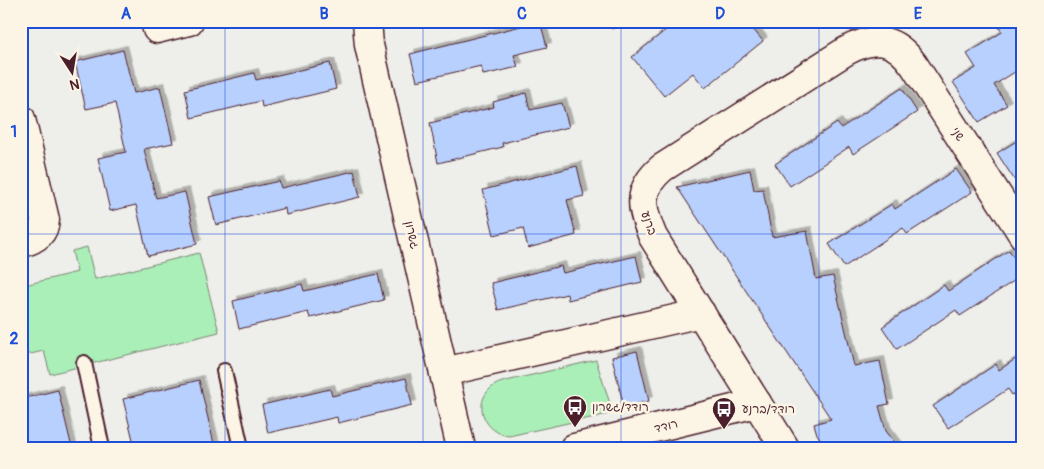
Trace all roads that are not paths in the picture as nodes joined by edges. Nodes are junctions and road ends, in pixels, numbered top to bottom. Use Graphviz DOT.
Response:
graph roads {
  1 [pos="156,21"];
  2 [pos="189,21"];
  3 [pos="366,21"];
  4 [pos="885,42"];
  5 [pos="21,119"];
  6 [pos="1023,235"];
  7 [pos="21,242"];
  8 [pos="701,313"];
  9 [pos="84,363"];
  10 [pos="224,371"];
  11 [pos="444,372"];
  12 [pos="757,403"];
  13 [pos="102,448"];
  14 [pos="241,448"];
  15 [pos="461,448"];
  16 [pos="574,448"];
  17 [pos="785,448"];
  1 -- 2 [label="street"];
  3 -- 11 [label="street, גשרון"];
  4 -- 6 [label="street, שני"];
  4 -- 8 [label="street, ברנע"];
  5 -- 7 [label="street"];
  8 -- 11 [label="street"];
  8 -- 12 [label="street, ברנע"];
  9 -- 13 [label="lane"];
  10 -- 14 [label="lane"];
  11 -- 15 [label="street, גשרון"];
  12 -- 16 [label="street, רודד"];
  12 -- 17 [label="street, ברנע"];
}
